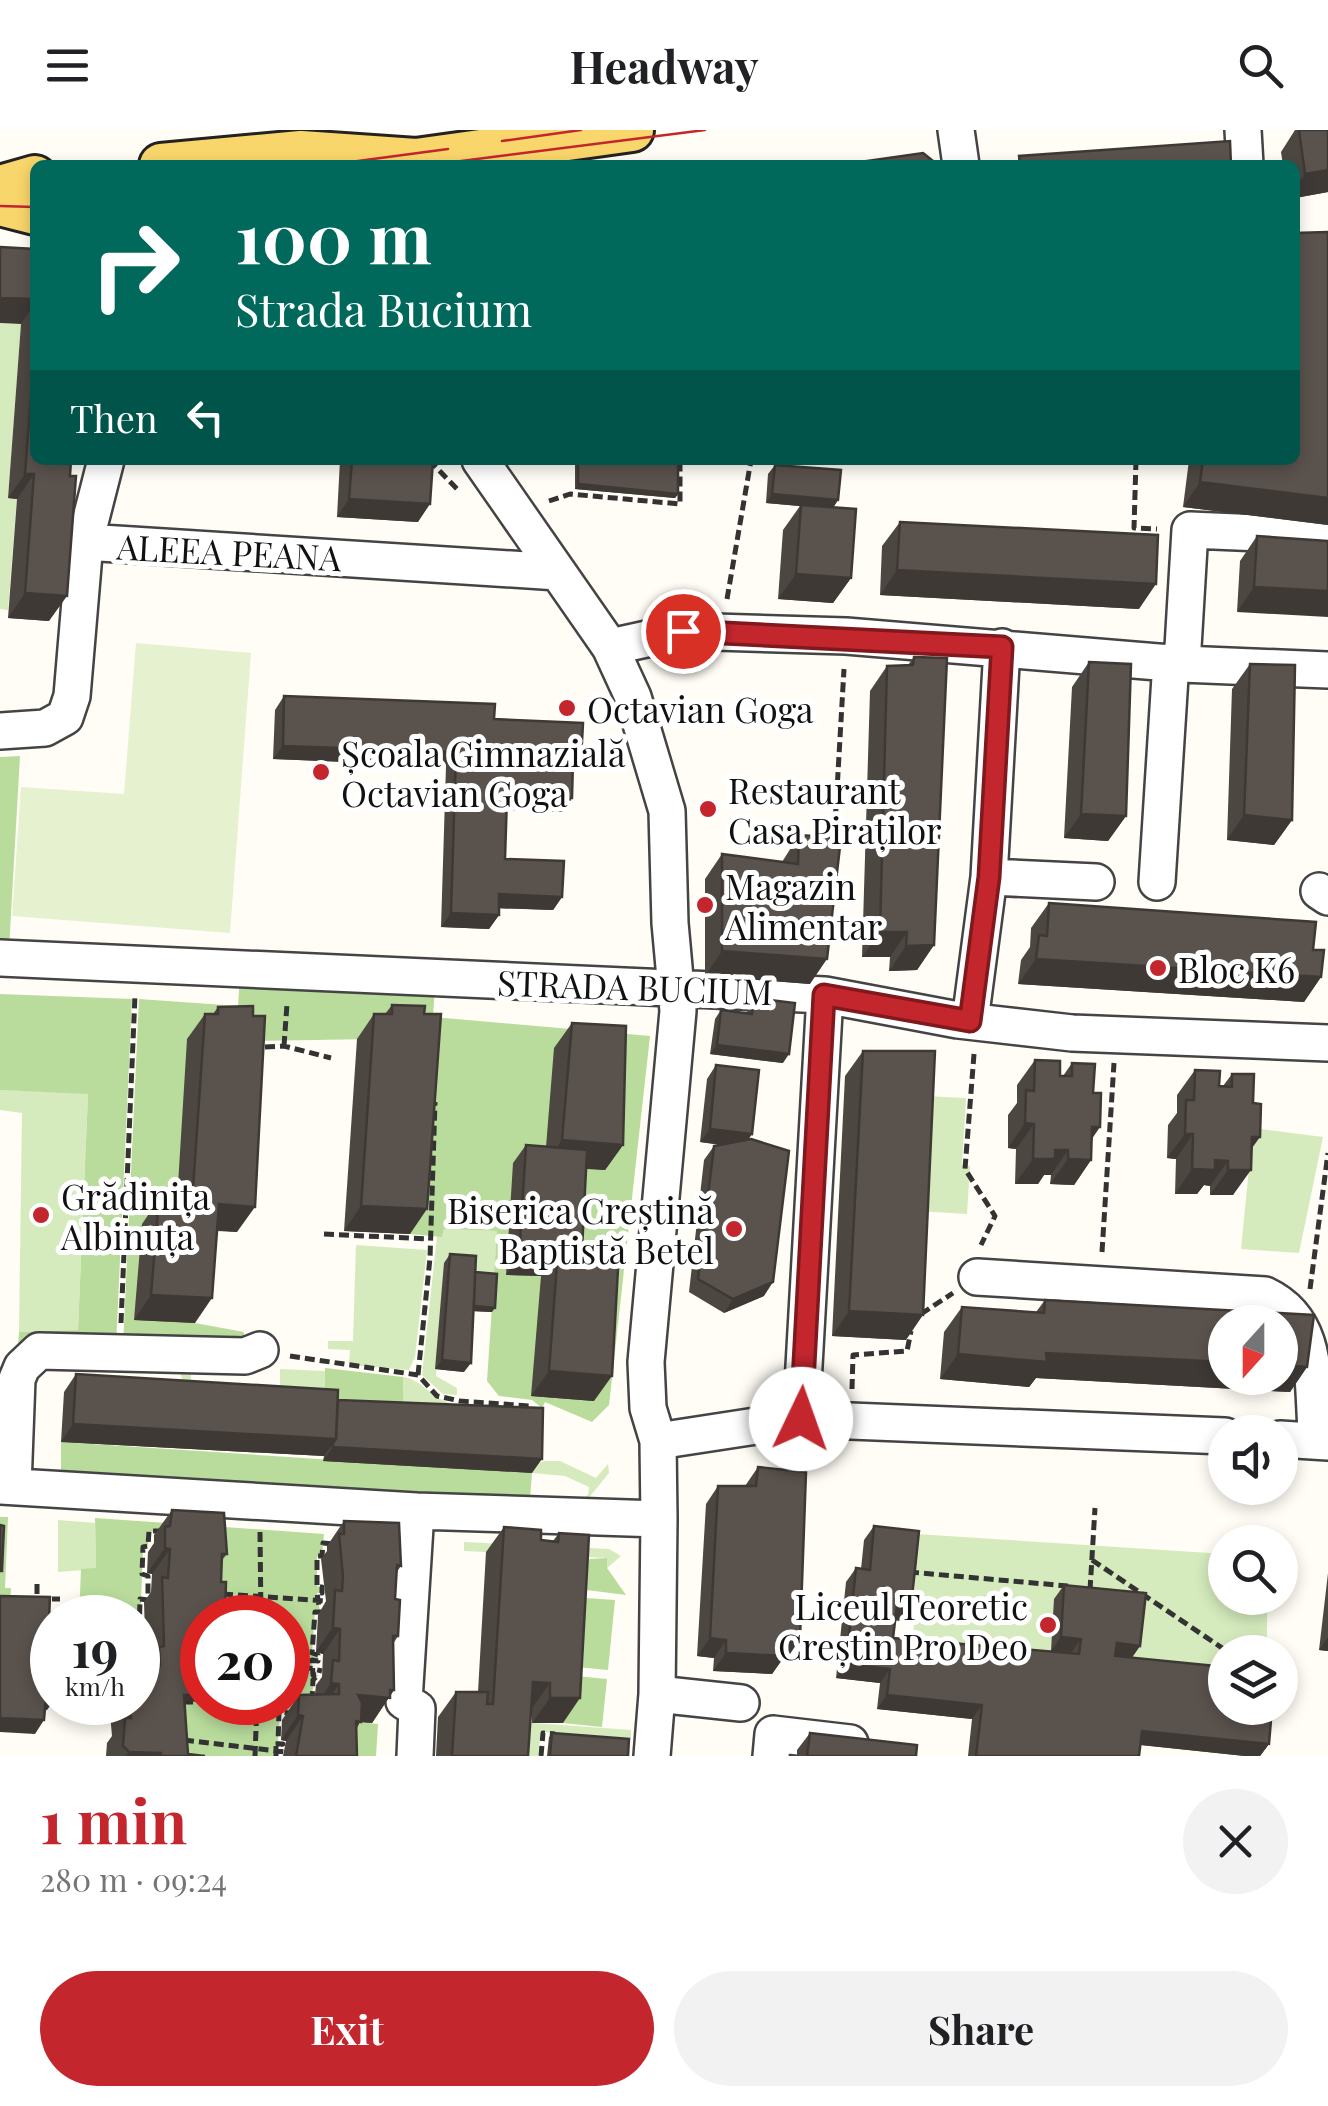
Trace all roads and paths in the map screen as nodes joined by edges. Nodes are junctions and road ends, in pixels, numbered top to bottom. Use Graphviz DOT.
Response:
graph roads {
  1 [pos="632,130"];
  2 [pos="956,130"];
  3 [pos="1243,130"];
  4 [pos="215,160"];
  5 [pos="375,160"];
  6 [pos="409,160"];
  7 [pos="959,160"];
  8 [pos="1246,160"];
  9 [pos="30,178"];
  10 [pos="0,187"];
  11 [pos="0,204"];
  12 [pos="30,212"];
  13 [pos="105,465"];
  14 [pos="484,465"];
  15 [pos="680,465"];
  16 [pos="750,465"];
  17 [pos="1136,465"];
  18 [pos="517,512"];
  19 [pos="1190,530"];
  20 [pos="1328,536"];
  21 [pos="85,542"];
  22 [pos="558,572"];
  23 [pos="730,581"];
  24 [pos="846,636"];
  25 [pos="610,646"];
  26 [pos="1002,647"];
  27 [pos="1177,663"];
  28 [pos="1328,670"];
  29 [pos="0,730"];
  30 [pos="833,856"];
  31 [pos="989,877"];
  32 [pos="1096,882"];
  33 [pos="1157,882"];
  34 [pos="0,958"];
  35 [pos="137,964"];
  36 [pos="289,971"];
  37 [pos="678,986"];
  38 [pos="824,995"];
  39 [pos="973,1022"];
  40 [pos="1116,1035"];
  41 [pos="1328,1043"];
  42 [pos="284,1046"];
  43 [pos="265,1047"];
  44 [pos="331,1058"];
  45 [pos="435,1096"];
  46 [pos="1328,1153"];
  47 [pos="324,1234"];
  48 [pos="429,1239"];
  49 [pos="977,1277"];
  50 [pos="1100,1284"];
  51 [pos="121,1323"];
  52 [pos="1305,1330"];
  53 [pos="260,1350"];
  54 [pos="418,1375"];
  55 [pos="530,1406"];
  56 [pos="801,1419"];
  57 [pos="852,1422"];
  58 [pos="1208,1435"];
  59 [pos="1298,1440"];
  60 [pos="658,1441"];
  61 [pos="1323,1441"];
  62 [pos="6,1486"];
  63 [pos="1096,1508"];
  64 [pos="416,1511"];
  65 [pos="659,1519"];
  66 [pos="165,1532"];
  67 [pos="260,1540"];
  68 [pos="338,1544"];
  69 [pos="1092,1560"];
  70 [pos="906,1572"];
  71 [pos="37,1584"];
  72 [pos="1090,1588"];
  73 [pos="212,1594"];
  74 [pos="36,1595"];
  75 [pos="148,1595"];
  76 [pos="237,1595"];
  77 [pos="262,1595"];
  78 [pos="310,1600"];
  79 [pos="316,1600"];
  80 [pos="326,1601"];
  81 [pos="1090,1602"];
  82 [pos="1208,1638"];
  83 [pos="312,1668"];
  84 [pos="322,1671"];
  85 [pos="657,1694"];
  86 [pos="175,1702"];
  87 [pos="180,1702"];
  88 [pos="741,1703"];
  89 [pos="317,1711"];
  90 [pos="256,1725"];
  91 [pos="279,1725"];
  92 [pos="177,1731"];
  93 [pos="561,1735"];
  94 [pos="889,1747"];
  95 [pos="285,1752"];
  96 [pos="254,1754"];
  97 [pos="276,1754"];
  98 [pos="415,1756"];
  99 [pos="541,1756"];
  100 [pos="652,1756"];
  101 [pos="771,1756"];
  1 -- 6 [label="main road"];
  2 -- 7 [label="street"];
  3 -- 8 [label="street"];
  4 -- 5 [label="main road"];
  9 -- 10 [label="main road"];
  11 -- 12 [label="main road"];
  13 -- 21 [label="street"];
  14 -- 18 [label="street"];
  15 -- 18 [label="path"];
  16 -- 23 [label="path"];
  17 -- 19 [label="path"];
  18 -- 22 [label="street"];
  19 -- 20 [label="street"];
  19 -- 27 [label="street"];
  21 -- 22 [label="street, ALEEA PEANA"];
  21 -- 29 [label="street, ALEEA PEANA"];
  22 -- 25 [label="street"];
  24 -- 25 [label="street"];
  24 -- 26 [label="street"];
  24 -- 30 [label="path"];
  25 -- 37 [label="street"];
  26 -- 27 [label="street"];
  26 -- 31 [label="street"];
  27 -- 28 [label="street"];
  27 -- 33 [label="street"];
  31 -- 32 [label="street"];
  31 -- 39 [label="street"];
  34 -- 35 [label="street, STRADA BUCIUM"];
  35 -- 36 [label="street, STRADA BUCIUM"];
  35 -- 51 [label="path"];
  36 -- 37 [label="street, STRADA BUCIUM"];
  36 -- 42 [label="path"];
  37 -- 38 [label="street, STRADA BUCIUM"];
  37 -- 60 [label="street"];
  38 -- 39 [label="street, STRADA BUCIUM"];
  38 -- 56 [label="street"];
  39 -- 40 [label="street, STRADA BUCIUM"];
  39 -- 49 [label="path"];
  40 -- 41 [label="street, STRADA BUCIUM"];
  40 -- 50 [label="path"];
  42 -- 43 [label="path"];
  42 -- 44 [label="path"];
  45 -- 48 [label="path"];
  46 -- 52 [label="path"];
  47 -- 48 [label="path"];
  48 -- 54 [label="path"];
  49 -- 50 [label="street"];
  49 -- 57 [label="path"];
  50 -- 52 [label="street"];
  52 -- 61 [label="street"];
  53 -- 54 [label="path"];
  53 -- 62 [label="street"];
  54 -- 55 [label="path"];
  56 -- 57 [label="street"];
  56 -- 60 [label="street"];
  57 -- 58 [label="street"];
  59 -- 61 [label="street"];
  60 -- 65 [label="street"];
  62 -- 64 [label="street"];
  63 -- 69 [label="path"];
  64 -- 65 [label="street"];
  64 -- 98 [label="street"];
  65 -- 85 [label="street"];
  66 -- 75 [label="path"];
  67 -- 77 [label="path"];
  68 -- 79 [label="path"];
  69 -- 72 [label="path"];
  69 -- 82 [label="path"];
  70 -- 72 [label="path"];
  71 -- 74 [label="path"];
  72 -- 81 [label="path"];
  73 -- 76 [label="path"];
  78 -- 79 [label="path"];
  79 -- 80 [label="path"];
  79 -- 83 [label="path"];
  83 -- 84 [label="path"];
  83 -- 89 [label="path"];
  85 -- 88 [label="street"];
  85 -- 100 [label="street"];
  86 -- 87 [label="path"];
  90 -- 96 [label="path"];
  91 -- 97 [label="path"];
  92 -- 96 [label="path"];
  93 -- 99 [label="path"];
  94 -- 101 [label="street"];
  95 -- 97 [label="path"];
  96 -- 97 [label="path"];
}
